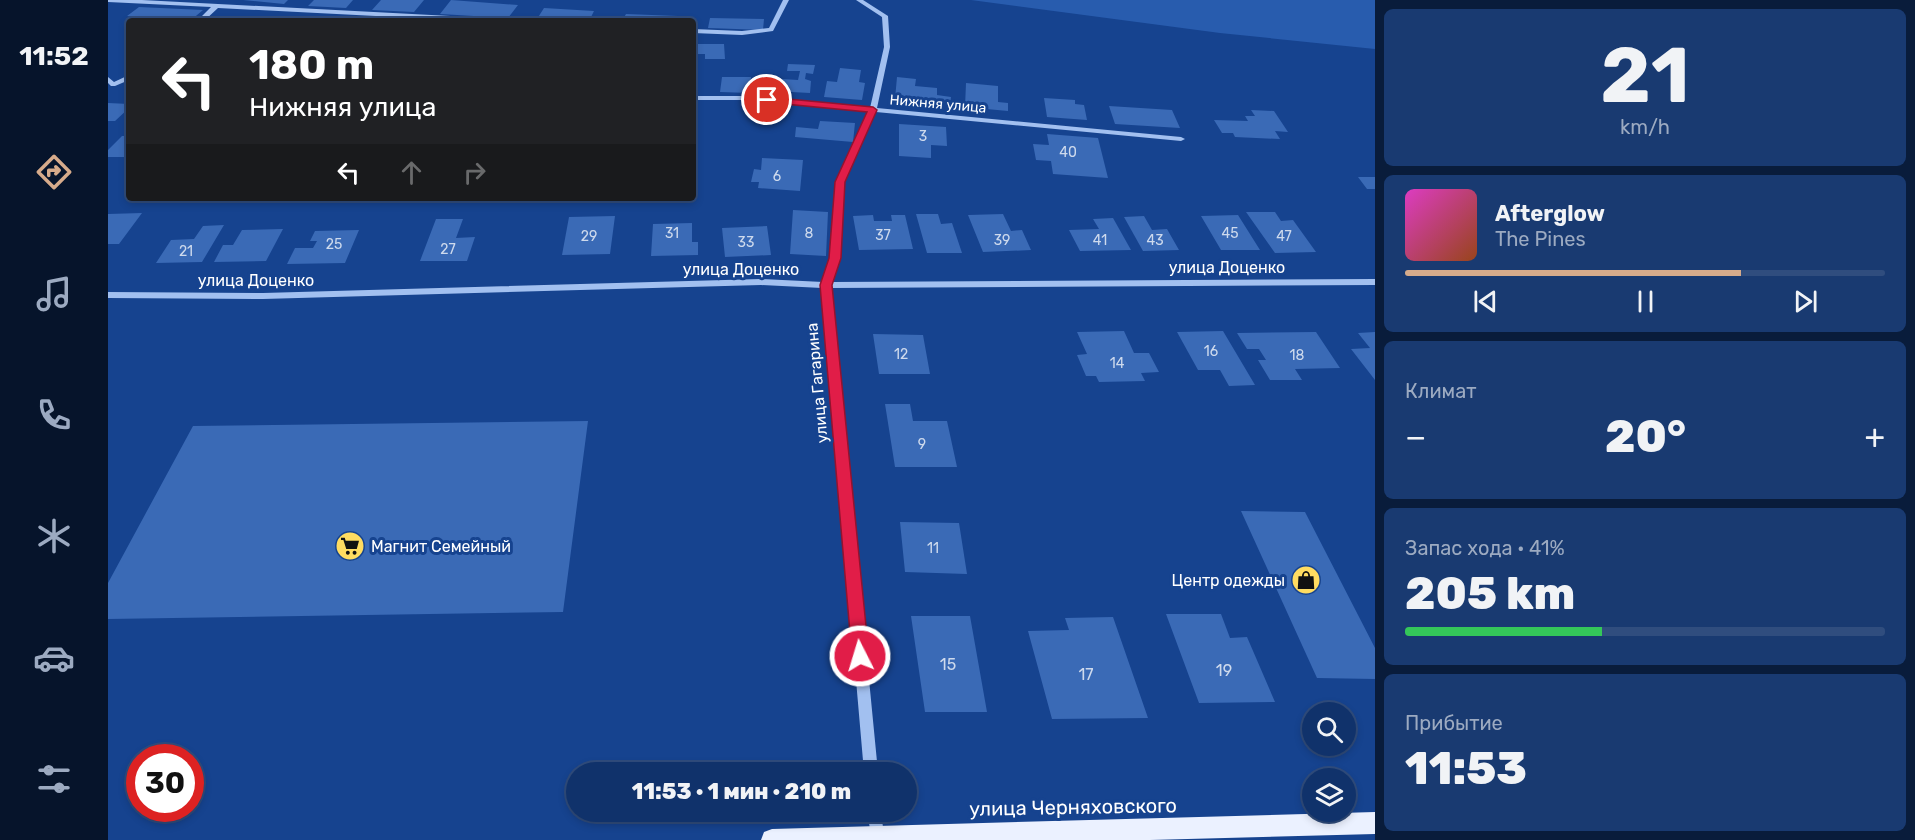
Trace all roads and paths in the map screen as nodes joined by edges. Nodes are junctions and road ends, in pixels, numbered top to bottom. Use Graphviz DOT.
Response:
graph roads {
  1 [pos="108,0"];
  2 [pos="203,0"];
  3 [pos="786,0"];
  4 [pos="859,0"];
  5 [pos="218,7"];
  6 [pos="205,18"];
  7 [pos="446,18"];
  8 [pos="696,31"];
  9 [pos="126,78"];
  10 [pos="110,84"];
  11 [pos="126,86"];
  12 [pos="696,98"];
  13 [pos="873,110"];
  14 [pos="1181,139"];
  15 [pos="1375,282"];
  16 [pos="826,285"];
  17 [pos="108,295"];
  18 [pos="870,762"];
  19 [pos="875,822"];
  20 [pos="1375,823"];
  21 [pos="876,836"];
  22 [pos="772,840"];
  1 -- 5 [label="street"];
  2 -- 5 [label="street"];
  3 -- 8 [label="street"];
  4 -- 13 [label="street, улица Гагарина"];
  5 -- 6 [label="street"];
  5 -- 7 [label="street"];
  9 -- 10 [label="street"];
  10 -- 11 [label="street"];
  12 -- 13 [label="street, Нижняя улица"];
  13 -- 14 [label="street, Нижняя улица"];
  13 -- 16 [label="street, улица Гагарина"];
  15 -- 16 [label="street, улица Доценко"];
  16 -- 17 [label="street, улица Доценко"];
  16 -- 18 [label="street, улица Гагарина"];
  19 -- 21 [label="street"];
  20 -- 21 [label="main road, улица Черняховского"];
  21 -- 22 [label="main road, улица Черняховского"];
}
